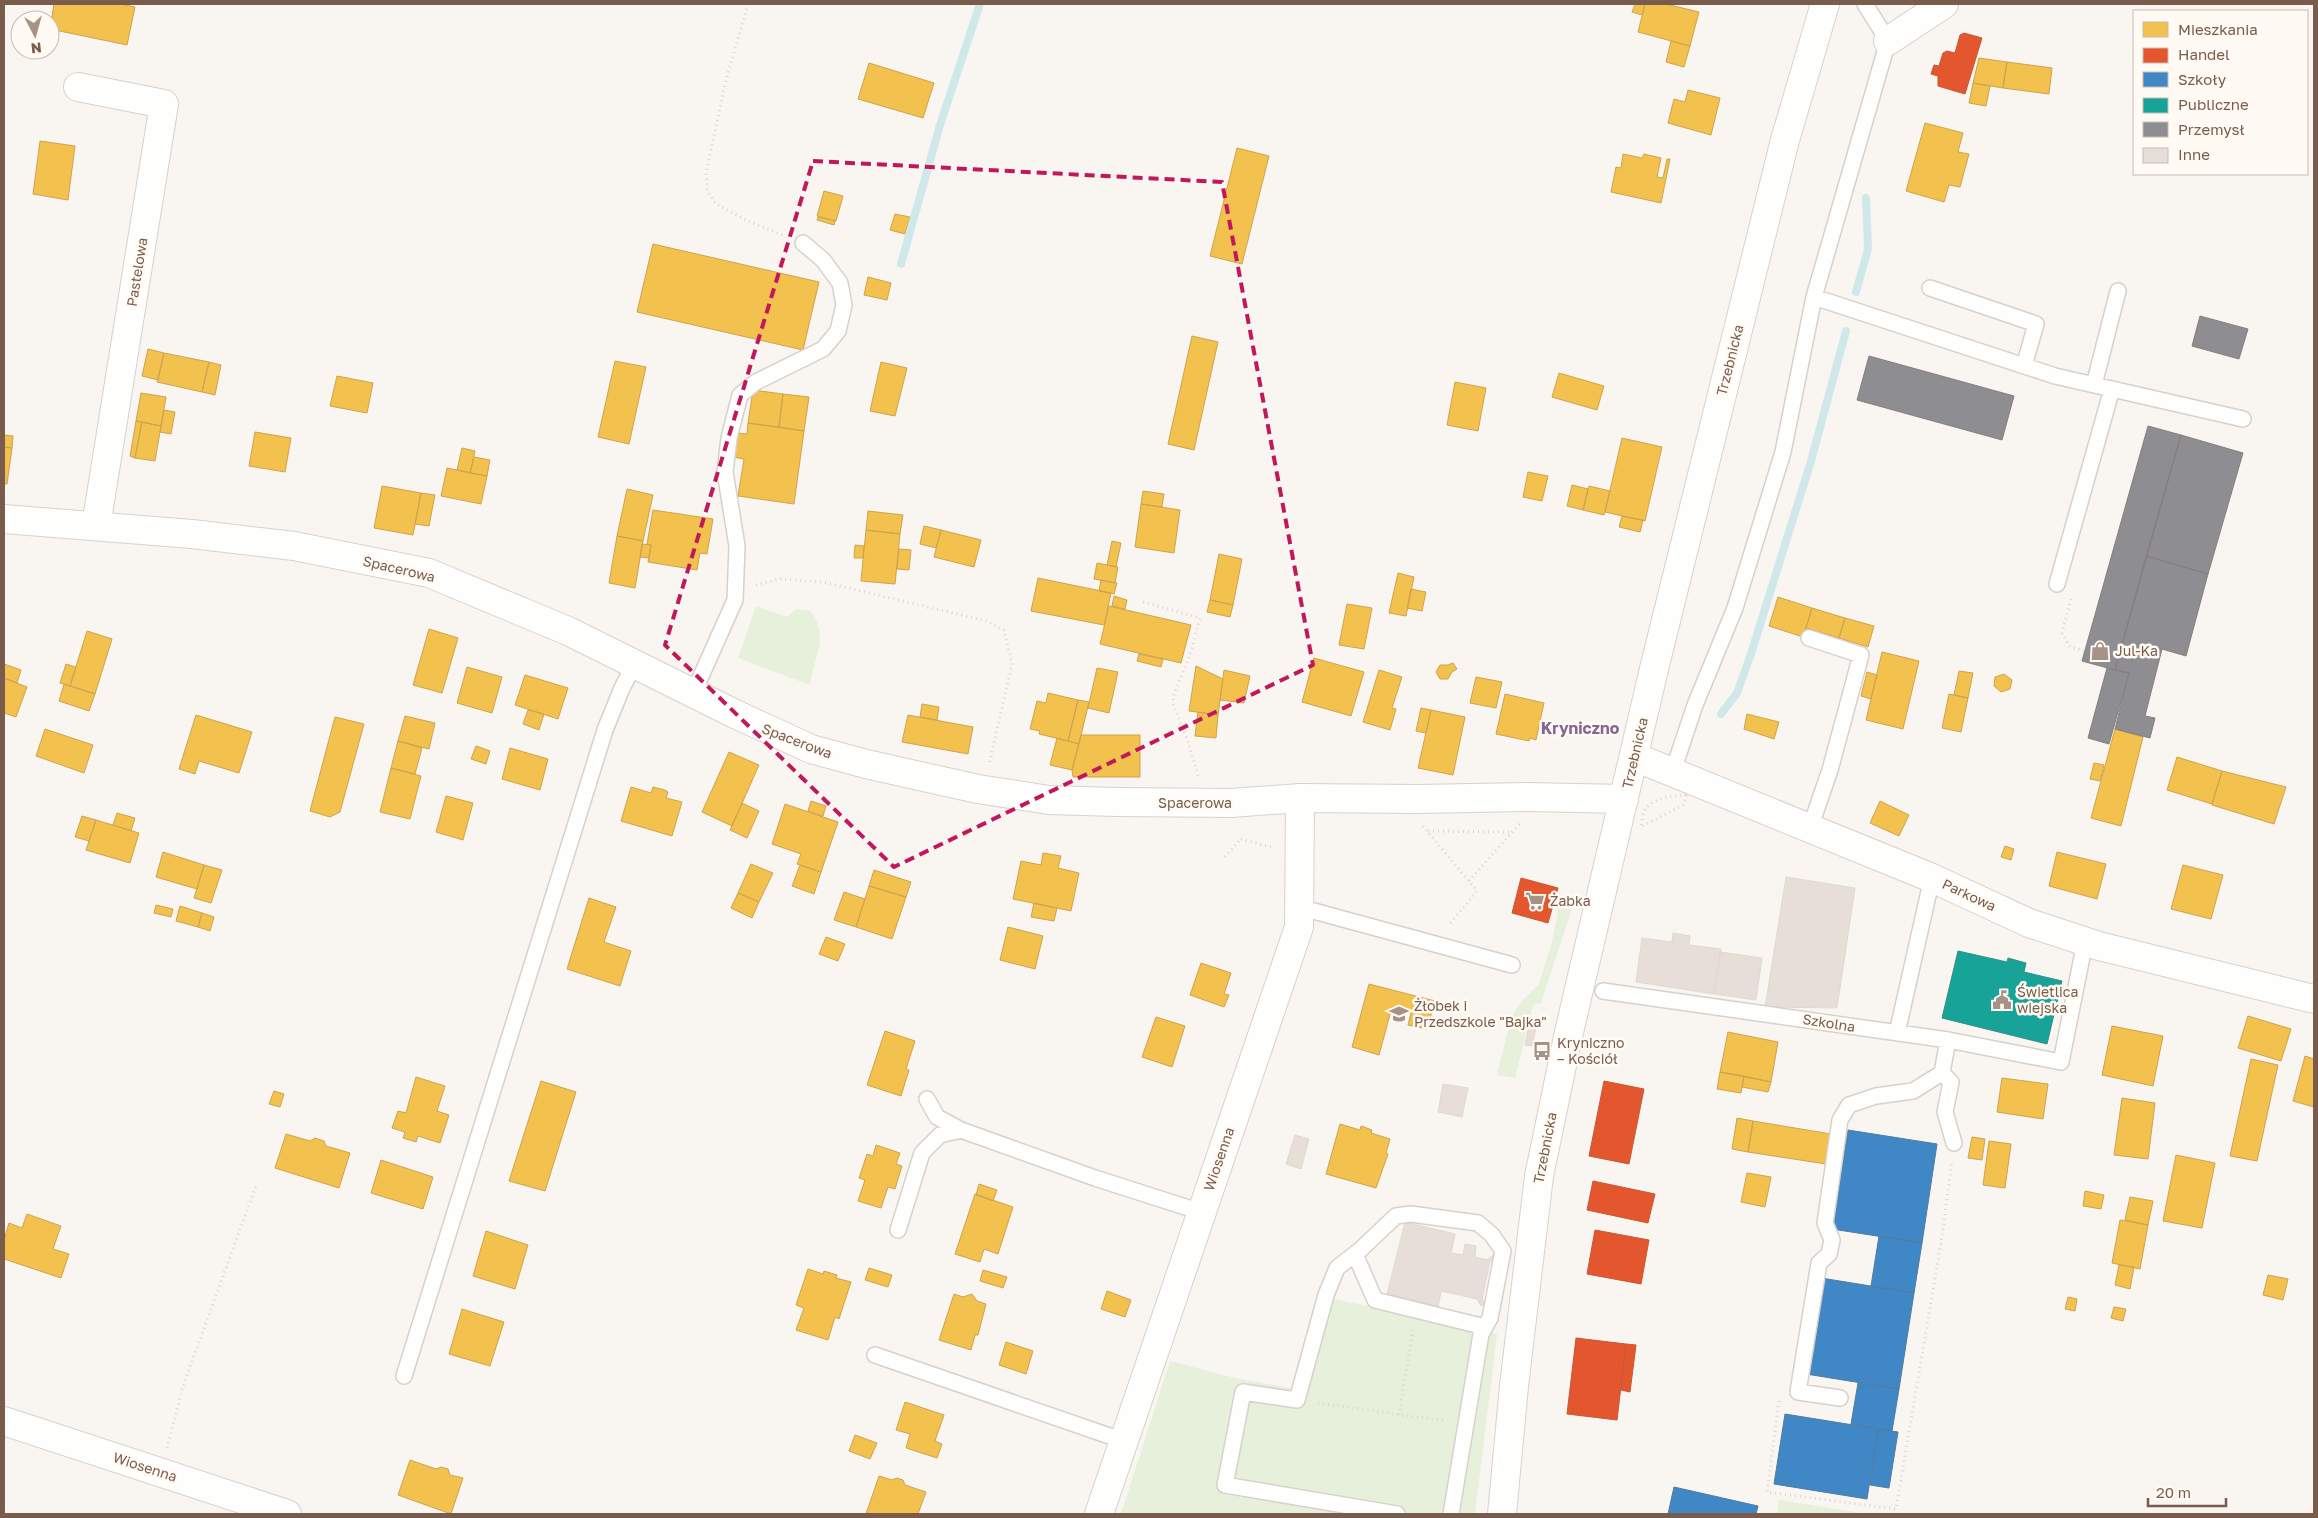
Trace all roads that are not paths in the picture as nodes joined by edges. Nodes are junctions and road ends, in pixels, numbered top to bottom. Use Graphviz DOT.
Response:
graph roads {
  1 [pos="1825,4"];
  2 [pos="1944,4"];
  3 [pos="1867,6"];
  4 [pos="1888,41"];
  5 [pos="78,87"];
  6 [pos="803,243"];
  7 [pos="1930,288"];
  8 [pos="2118,292"];
  9 [pos="1814,297"];
  10 [pos="2024,366"];
  11 [pos="2094,385"];
  12 [pos="2112,389"];
  13 [pos="2242,420"];
  14 [pos="4,519"];
  15 [pos="96,526"];
  16 [pos="2056,584"];
  17 [pos="1809,638"];
  18 [pos="635,663"];
  19 [pos="693,694"];
  20 [pos="1635,757"];
  21 [pos="1673,771"];
  22 [pos="1300,798"];
  23 [pos="1624,800"];
  24 [pos="1810,828"];
  25 [pos="1932,878"];
  26 [pos="1299,907"];
  27 [pos="2085,942"];
  28 [pos="1512,965"];
  29 [pos="1603,991"];
  30 [pos="2314,999"];
  31 [pos="1897,1033"];
  32 [pos="1948,1040"];
  33 [pos="1942,1073"];
  34 [pos="927,1099"];
  35 [pos="961,1130"];
  36 [pos="1954,1143"];
  37 [pos="1201,1212"];
  38 [pos="898,1230"];
  39 [pos="1355,1254"];
  40 [pos="1485,1327"];
  41 [pos="875,1355"];
  42 [pos="404,1376"];
  43 [pos="1840,1398"];
  44 [pos="4,1420"];
  45 [pos="1124,1441"];
  46 [pos="287,1514"];
  47 [pos="1099,1514"];
  48 [pos="1397,1514"];
  49 [pos="1451,1514"];
  50 [pos="1502,1514"];
  1 -- 20 [label="street, Trzebnicka"];
  2 -- 4 [label="street"];
  3 -- 4 [label="lane"];
  4 -- 9 [label="lane"];
  5 -- 15 [label="street, Pastelowa"];
  6 -- 19 [label="lane"];
  7 -- 10 [label="lane"];
  8 -- 11 [label="lane"];
  9 -- 10 [label="lane"];
  9 -- 21 [label="lane"];
  10 -- 11 [label="lane"];
  11 -- 12 [label="lane"];
  12 -- 13 [label="lane"];
  12 -- 16 [label="lane"];
  14 -- 15 [label="street, Spacerowa"];
  15 -- 18 [label="street, Spacerowa"];
  17 -- 24 [label="lane"];
  18 -- 19 [label="street, Spacerowa"];
  18 -- 42 [label="lane"];
  19 -- 22 [label="street, Spacerowa"];
  20 -- 21 [label="street, Parkowa"];
  20 -- 23 [label="street, Trzebnicka"];
  21 -- 24 [label="street, Parkowa"];
  22 -- 23 [label="street, Spacerowa"];
  22 -- 26 [label="street, Wiosenna"];
  23 -- 50 [label="street, Trzebnicka"];
  24 -- 25 [label="street, Parkowa"];
  25 -- 27 [label="street, Parkowa"];
  25 -- 31 [label="lane"];
  26 -- 28 [label="lane"];
  26 -- 37 [label="street, Wiosenna"];
  27 -- 30 [label="street, Parkowa"];
  27 -- 32 [label="lane, Szkolna"];
  29 -- 31 [label="lane, Szkolna"];
  31 -- 32 [label="lane, Szkolna"];
  32 -- 33 [label="lane"];
  33 -- 36 [label="lane"];
  33 -- 43 [label="lane"];
  34 -- 35 [label="lane"];
  35 -- 37 [label="lane"];
  35 -- 38 [label="lane"];
  37 -- 45 [label="street, Wiosenna"];
  39 -- 40 [label="lane"];
  39 -- 40 [label="lane"];
  39 -- 48 [label="lane"];
  40 -- 49 [label="lane"];
  41 -- 45 [label="lane"];
  44 -- 46 [label="street, Wiosenna"];
  45 -- 47 [label="street, Wiosenna"];
}
